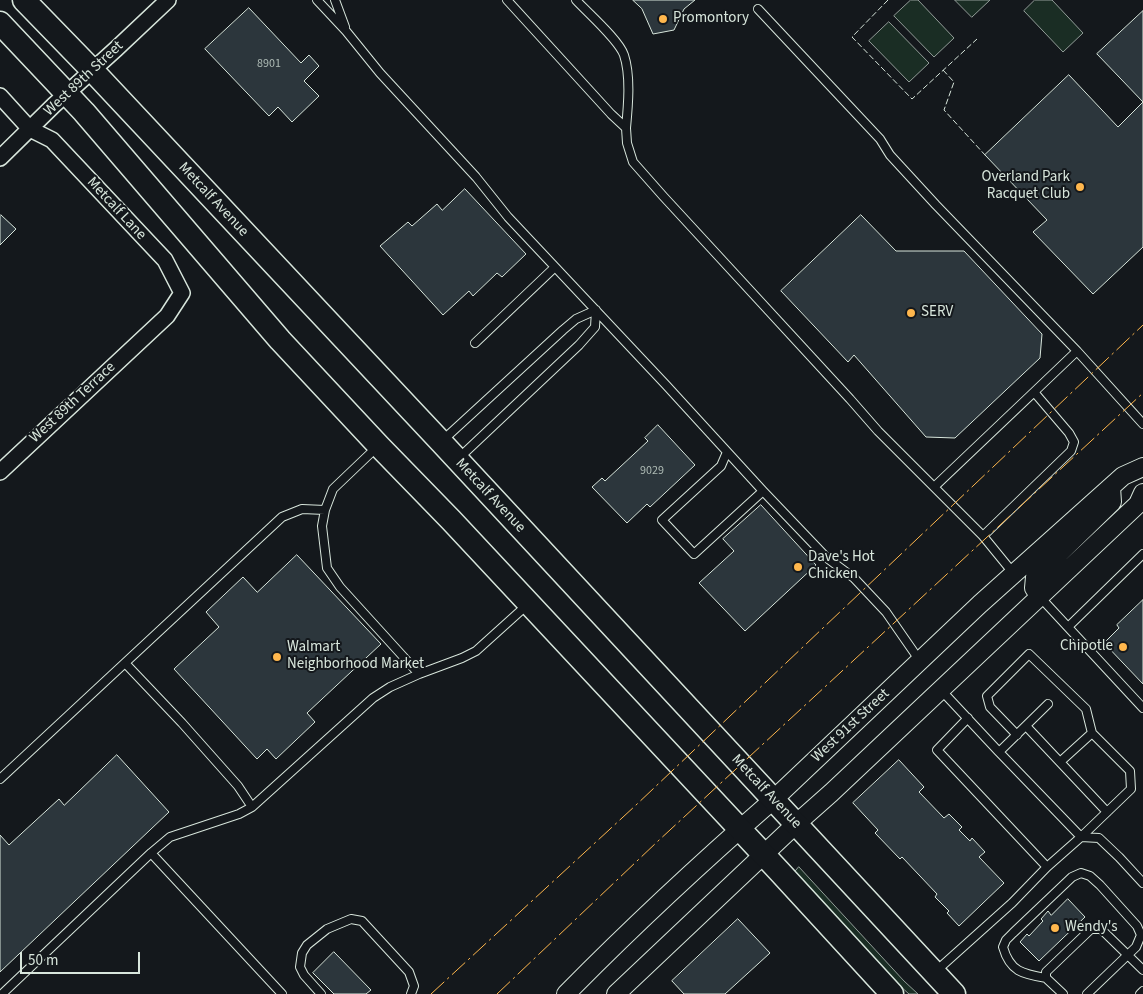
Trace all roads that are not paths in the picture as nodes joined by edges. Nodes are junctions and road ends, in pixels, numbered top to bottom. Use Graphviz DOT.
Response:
graph roads {
  1 [pos="24,0"];
  2 [pos="168,0"];
  3 [pos="317,0"];
  4 [pos="334,0"];
  5 [pos="507,0"];
  6 [pos="576,0"];
  7 [pos="758,10"];
  8 [pos="0,23"];
  9 [pos="346,31"];
  10 [pos="92,70"];
  11 [pos="67,94"];
  12 [pos="0,96"];
  13 [pos="626,128"];
  14 [pos="30,129"];
  15 [pos="0,158"];
  16 [pos="555,267"];
  17 [pos="596,310"];
  18 [pos="147,335"];
  19 [pos="475,343"];
  20 [pos="1077,351"];
  21 [pos="1034,392"];
  22 [pos="1143,424"];
  23 [pos="440,442"];
  24 [pos="379,446"];
  25 [pos="727,452"];
  26 [pos="456,460"];
  27 [pos="1143,466"];
  28 [pos="0,472"];
  29 [pos="934,487"];
  30 [pos="1111,487"];
  31 [pos="763,491"];
  32 [pos="1143,493"];
  33 [pos="325,510"];
  34 [pos="983,536"];
  35 [pos="1143,554"];
  36 [pos="1014,574"];
  37 [pos="1040,597"];
  38 [pos="528,604"];
  39 [pos="1068,627"];
  40 [pos="920,661"];
  41 [pos="124,663"];
  42 [pos="966,666"];
  43 [pos="419,674"];
  44 [pos="941,690"];
  45 [pos="1048,704"];
  46 [pos="1143,708"];
  47 [pos="968,718"];
  48 [pos="1026,726"];
  49 [pos="1092,732"];
  50 [pos="1017,735"];
  51 [pos="999,752"];
  52 [pos="1060,762"];
  53 [pos="0,779"];
  54 [pos="772,800"];
  55 [pos="252,808"];
  56 [pos="1106,812"];
  57 [pos="796,824"];
  58 [pos="740,828"];
  59 [pos="1081,836"];
  60 [pos="151,853"];
  61 [pos="764,855"];
  62 [pos="1047,867"];
  63 [pos="1143,883"];
  64 [pos="1127,955"];
  65 [pos="1143,970"];
  66 [pos="934,973"];
  67 [pos="1046,978"];
  68 [pos="1143,991"];
  69 [pos="2,994"];
  70 [pos="282,994"];
  71 [pos="321,994"];
  72 [pos="411,994"];
  73 [pos="566,994"];
  74 [pos="616,994"];
  75 [pos="892,994"];
  76 [pos="954,994"];
  77 [pos="1063,994"];
  78 [pos="1086,994"];
  79 [pos="1140,994"];
  1 -- 10 [label="main road, Metcalf Avenue"];
  2 -- 10 [label="street, West 89th Street"];
  3 -- 9 [label="lane"];
  4 -- 9 [label="lane"];
  5 -- 13 [label="lane"];
  6 -- 13 [label="lane"];
  7 -- 20 [label="lane"];
  8 -- 11 [label="main road"];
  9 -- 16 [label="lane"];
  10 -- 11 [label="street, West 89th Street"];
  10 -- 23 [label="main road, Metcalf Avenue"];
  11 -- 14 [label="street, West 89th Street"];
  11 -- 24 [label="main road"];
  12 -- 14 [label="street, Metcalf Lane"];
  13 -- 29 [label="lane"];
  14 -- 15 [label="street, West 89th Street"];
  14 -- 18 [label="street, Metcalf Lane"];
  16 -- 17 [label="lane"];
  16 -- 19 [label="lane"];
  17 -- 23 [label="lane"];
  17 -- 25 [label="lane"];
  17 -- 26 [label="lane"];
  18 -- 28 [label="street, West 89th Terrace"];
  20 -- 21 [label="lane"];
  20 -- 22 [label="lane"];
  21 -- 29 [label="lane"];
  21 -- 34 [label="lane"];
  23 -- 26 [label="main road, Metcalf Avenue"];
  24 -- 33 [label="lane"];
  24 -- 38 [label="main road"];
  25 -- 31 [label="lane"];
  25 -- 31 [label="lane"];
  26 -- 54 [label="main road, Metcalf Avenue"];
  27 -- 30 [label="street, West 91st Street"];
  29 -- 34 [label="lane"];
  30 -- 36 [label="street, West 91st Street"];
  30 -- 37 [label="street"];
  31 -- 40 [label="lane"];
  32 -- 37 [label="street"];
  33 -- 41 [label="lane"];
  33 -- 43 [label="lane"];
  34 -- 36 [label="lane"];
  35 -- 39 [label="lane"];
  36 -- 40 [label="street, West 91st Street"];
  36 -- 42 [label="street"];
  37 -- 39 [label="lane"];
  37 -- 42 [label="street"];
  38 -- 43 [label="lane"];
  38 -- 58 [label="main road"];
  39 -- 46 [label="lane"];
  40 -- 54 [label="street, West 91st Street"];
  41 -- 53 [label="lane"];
  41 -- 55 [label="lane"];
  42 -- 44 [label="street"];
  43 -- 55 [label="lane"];
  44 -- 47 [label="lane"];
  44 -- 57 [label="street"];
  45 -- 48 [label="lane"];
  47 -- 51 [label="lane"];
  47 -- 62 [label="lane"];
  48 -- 50 [label="lane"];
  48 -- 52 [label="lane"];
  49 -- 50 [label="lane"];
  49 -- 52 [label="lane"];
  49 -- 56 [label="lane"];
  50 -- 51 [label="lane"];
  51 -- 59 [label="lane"];
  52 -- 56 [label="lane"];
  54 -- 57 [label="main road, Metcalf Avenue"];
  54 -- 58 [label="street, West 91st Street"];
  55 -- 60 [label="lane"];
  56 -- 59 [label="lane"];
  57 -- 61 [label="street"];
  57 -- 66 [label="main road, Metcalf Avenue"];
  58 -- 61 [label="main road"];
  58 -- 73 [label="street, West 91st Street"];
  59 -- 62 [label="lane"];
  59 -- 63 [label="lane"];
  60 -- 69 [label="lane"];
  60 -- 70 [label="lane"];
  61 -- 74 [label="street"];
  61 -- 75 [label="main road"];
  62 -- 66 [label="lane"];
  64 -- 65 [label="lane"];
  64 -- 67 [label="lane"];
  64 -- 67 [label="lane"];
  64 -- 78 [label="lane"];
  66 -- 76 [label="main road, Metcalf Avenue"];
  67 -- 77 [label="lane"];
  68 -- 79 [label="lane"];
  71 -- 72 [label="lane"];
}
